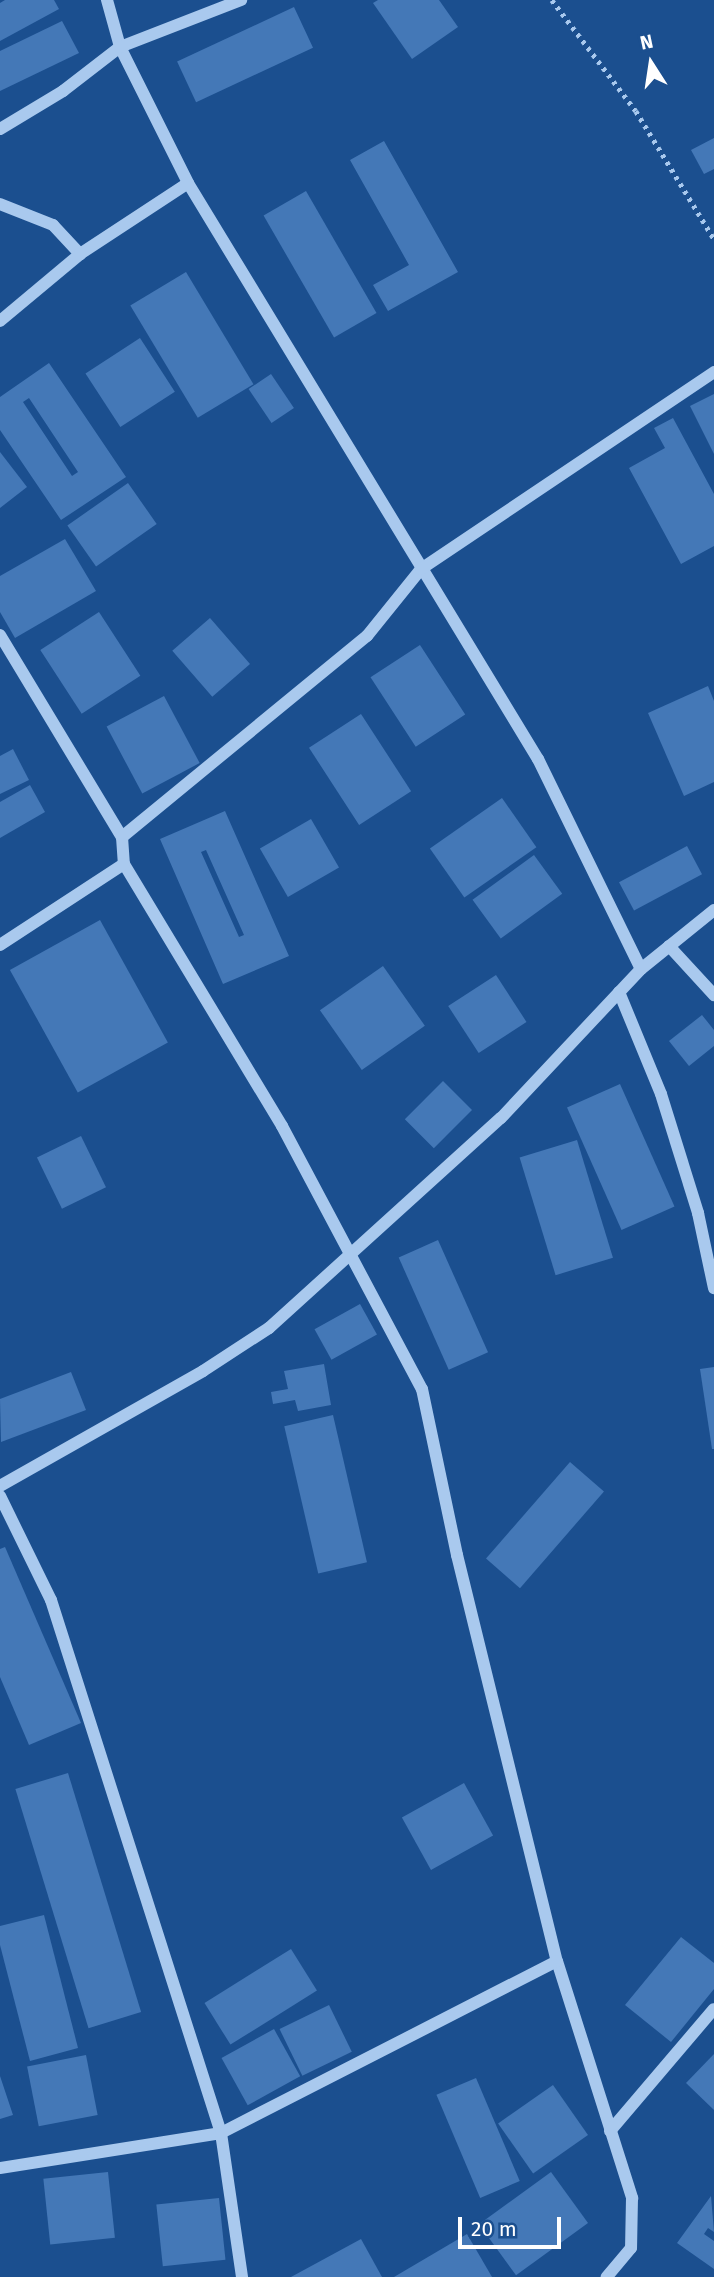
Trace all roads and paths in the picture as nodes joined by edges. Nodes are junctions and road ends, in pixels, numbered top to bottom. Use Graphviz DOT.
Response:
graph roads {
  1 [pos="107,0"];
  2 [pos="241,0"];
  3 [pos="552,0"];
  4 [pos="120,47"];
  5 [pos="0,129"];
  6 [pos="188,183"];
  7 [pos="0,204"];
  8 [pos="714,239"];
  9 [pos="80,254"];
  10 [pos="0,321"];
  11 [pos="714,372"];
  12 [pos="421,569"];
  13 [pos="0,635"];
  14 [pos="122,837"];
  15 [pos="124,863"];
  16 [pos="714,910"];
  17 [pos="0,945"];
  18 [pos="669,946"];
  19 [pos="641,970"];
  20 [pos="619,992"];
  21 [pos="714,995"];
  22 [pos="349,1253"];
  23 [pos="714,1288"];
  24 [pos="0,1486"];
  25 [pos="0,1496"];
  26 [pos="557,1961"];
  27 [pos="714,2009"];
  28 [pos="610,2131"];
  29 [pos="221,2133"];
  30 [pos="0,2168"];
  31 [pos="242,2277"];
  32 [pos="607,2277"];
  1 -- 4 [label="street"];
  2 -- 4 [label="street"];
  3 -- 8 [label="path"];
  4 -- 5 [label="street"];
  4 -- 6 [label="street"];
  6 -- 9 [label="street"];
  6 -- 12 [label="street"];
  7 -- 9 [label="street"];
  9 -- 10 [label="street"];
  11 -- 12 [label="street"];
  12 -- 14 [label="street"];
  12 -- 19 [label="street"];
  13 -- 14 [label="street"];
  14 -- 15 [label="street"];
  15 -- 17 [label="street"];
  15 -- 22 [label="street"];
  16 -- 18 [label="street"];
  18 -- 19 [label="street"];
  18 -- 21 [label="street"];
  19 -- 20 [label="street"];
  20 -- 22 [label="street"];
  20 -- 23 [label="street"];
  22 -- 24 [label="street"];
  22 -- 26 [label="street"];
  25 -- 29 [label="street"];
  26 -- 28 [label="street"];
  26 -- 29 [label="street"];
  27 -- 28 [label="street"];
  28 -- 32 [label="street"];
  29 -- 30 [label="street"];
  29 -- 31 [label="street"];
}
